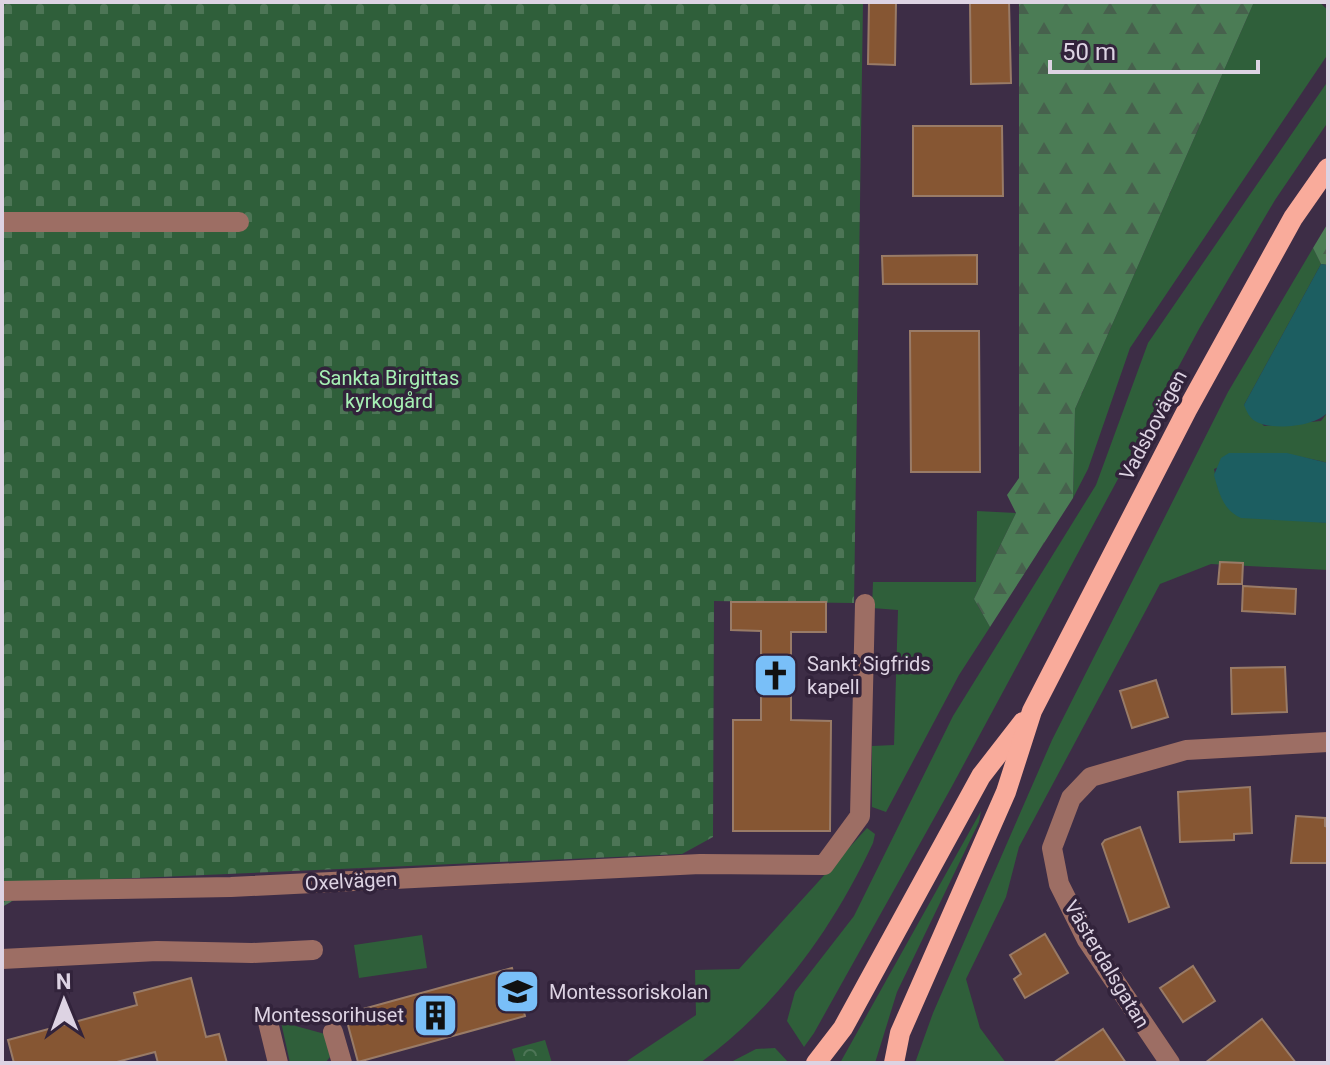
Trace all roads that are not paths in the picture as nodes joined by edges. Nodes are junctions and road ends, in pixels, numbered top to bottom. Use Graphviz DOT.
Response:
graph roads {
  1 [pos="1328,168"];
  2 [pos="2,222"];
  3 [pos="239,222"];
  4 [pos="865,604"];
  5 [pos="1032,711"];
  6 [pos="1328,742"];
  7 [pos="2,891"];
  8 [pos="313,950"];
  9 [pos="2,959"];
  10 [pos="267,1018"];
  11 [pos="333,1032"];
  12 [pos="278,1063"];
  13 [pos="342,1063"];
  14 [pos="816,1063"];
  15 [pos="894,1063"];
  16 [pos="1170,1063"];
  1 -- 5 [label="main road, Vadsbovägen"];
  2 -- 3 [label="street"];
  4 -- 7 [label="street, Oxelvägen"];
  5 -- 14 [label="main road, Vadsbovägen"];
  5 -- 15 [label="main road, Vadsbovägen"];
  6 -- 16 [label="street, Västerdalsgatan"];
  8 -- 9 [label="street"];
  10 -- 12 [label="street"];
  11 -- 13 [label="street"];
}
